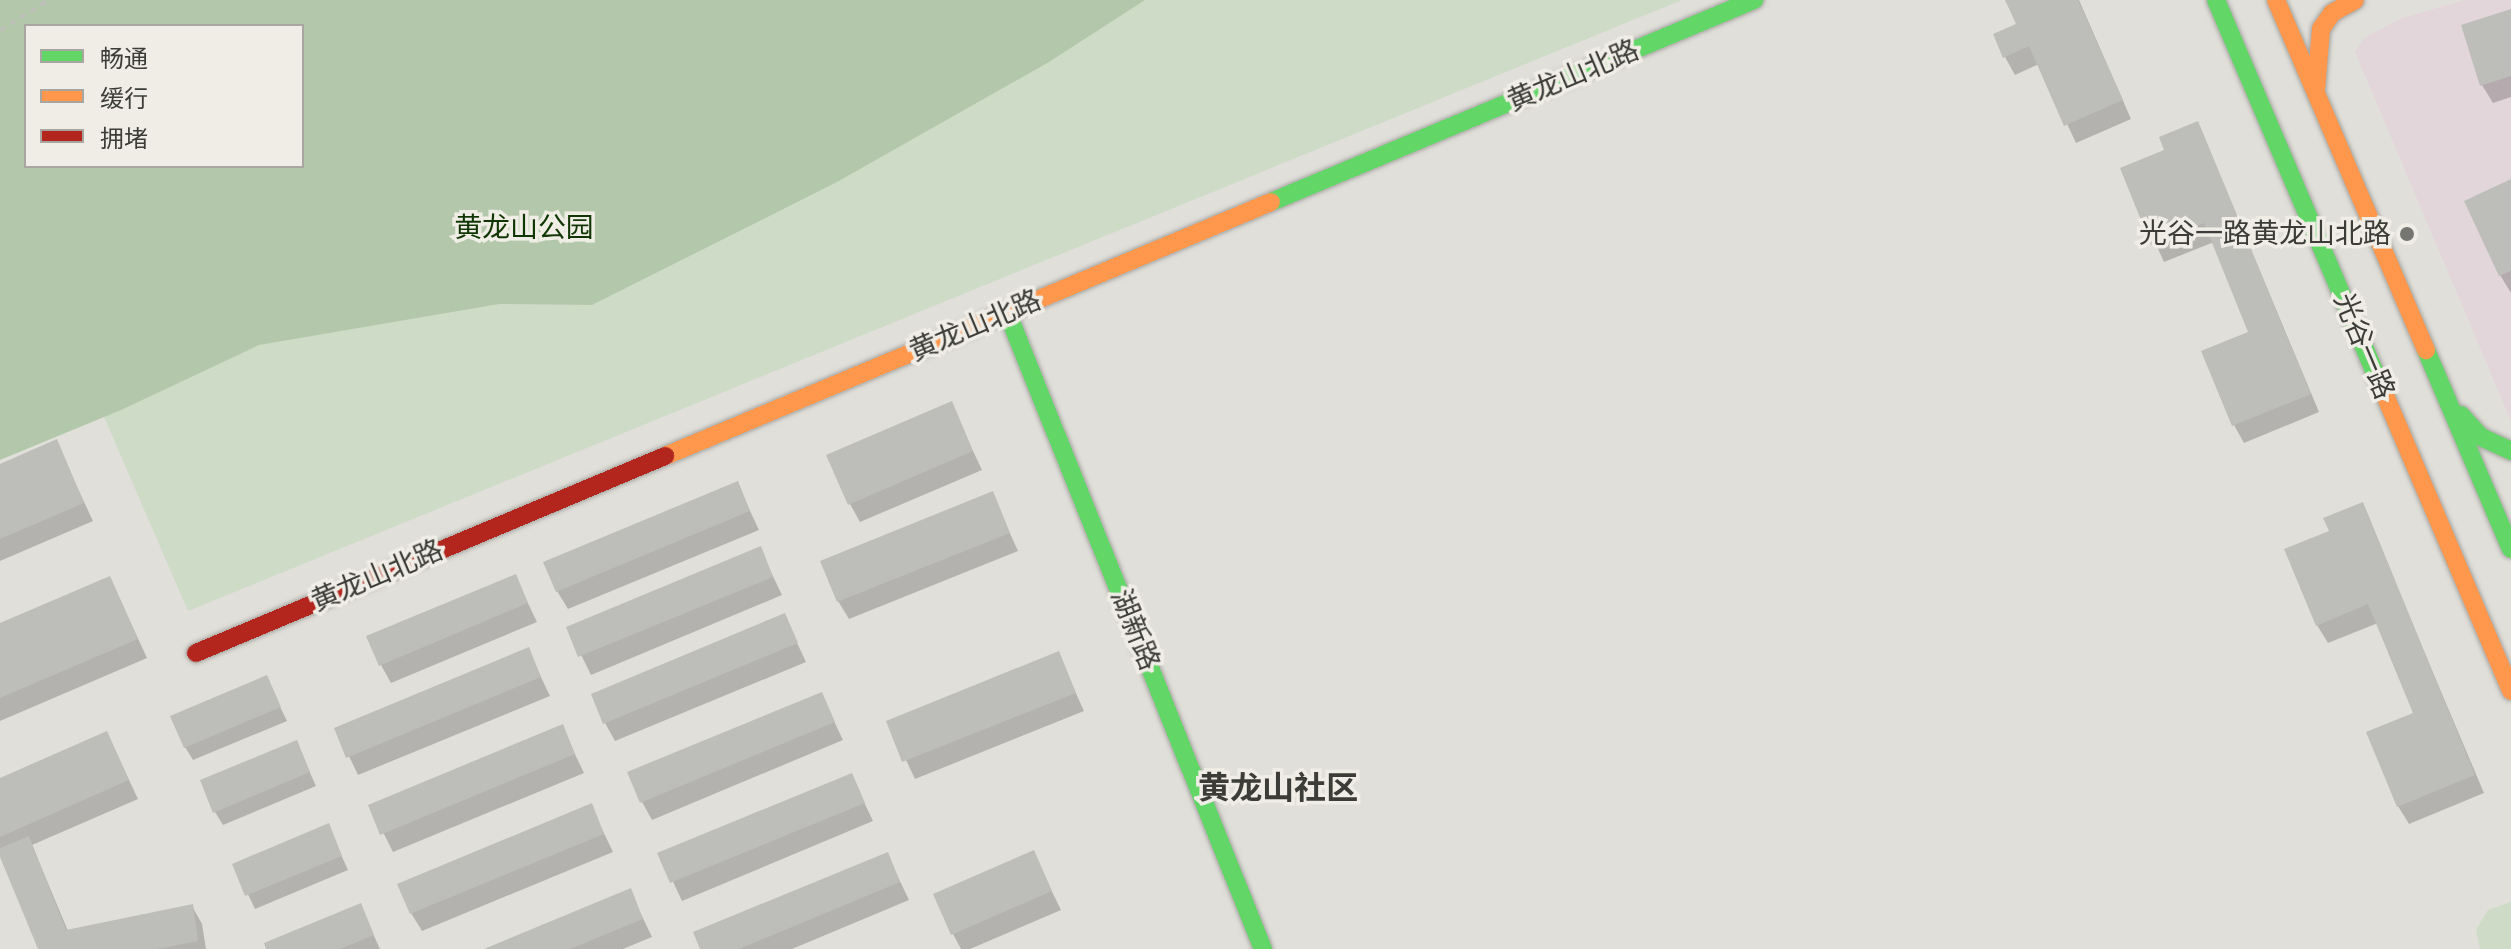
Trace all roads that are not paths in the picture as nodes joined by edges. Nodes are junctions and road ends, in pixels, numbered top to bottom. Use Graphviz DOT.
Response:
graph roads {
  1 [pos="1754,0"];
  2 [pos="2216,0"];
  3 [pos="2276,0"];
  4 [pos="2355,0"];
  5 [pos="2316,95"];
  6 [pos="1007,312"];
  7 [pos="2450,404"];
  8 [pos="2511,451"];
  9 [pos="2511,549"];
  10 [pos="196,653"];
  11 [pos="2511,691"];
  12 [pos="1263,949"];
  1 -- 6 [label="street, 黄龙山北路"];
  2 -- 11 [label="street, 光谷一路"];
  3 -- 5 [label="street, 光谷一路"];
  4 -- 5 [label="street"];
  5 -- 7 [label="street, 光谷一路"];
  6 -- 10 [label="street, 黄龙山北路"];
  6 -- 12 [label="street, 湖新路"];
  7 -- 8 [label="street"];
  7 -- 9 [label="street, 光谷一路"];
}
